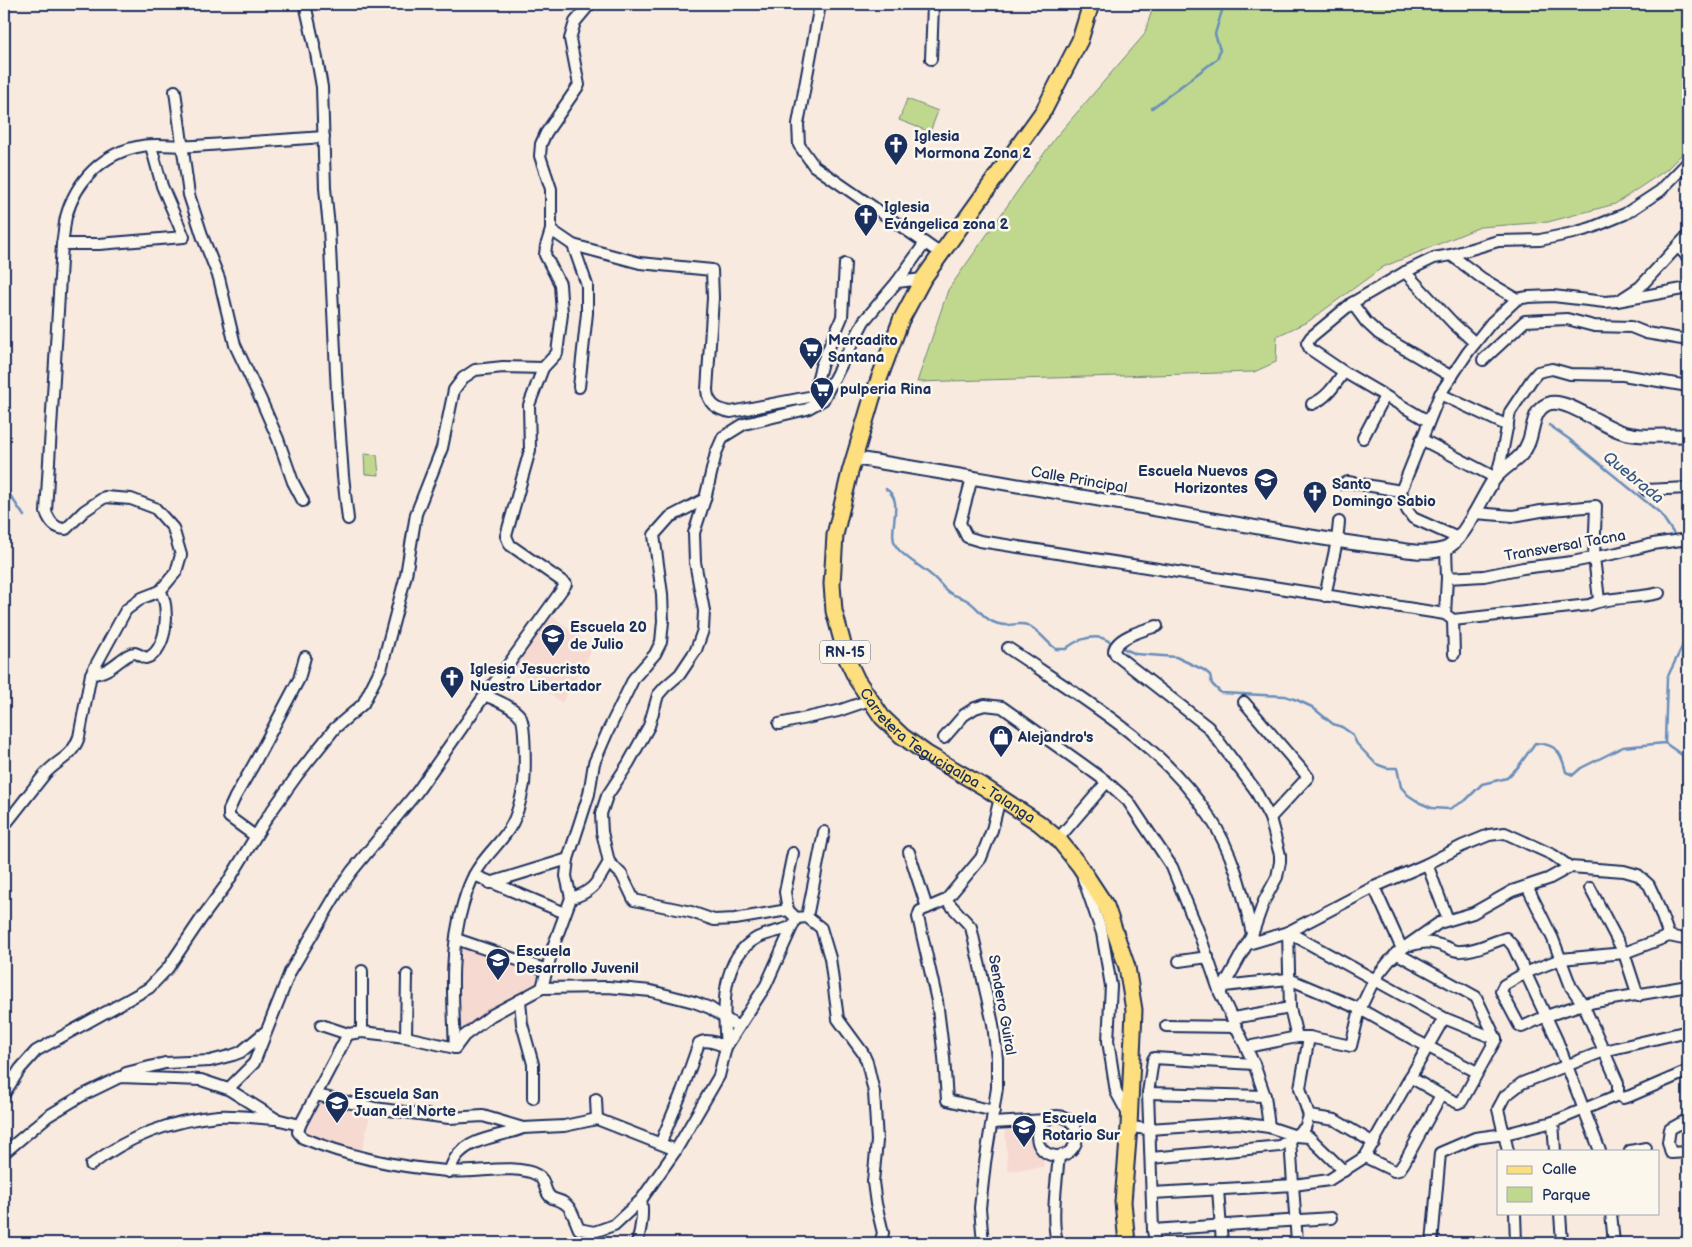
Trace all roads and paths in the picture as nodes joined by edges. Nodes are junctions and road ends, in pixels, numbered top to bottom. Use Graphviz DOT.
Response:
graph roads {
  1 [pos="305,4"];
  2 [pos="590,4"];
  3 [pos="818,4"];
  4 [pos="933,4"];
  5 [pos="1091,4"];
  6 [pos="931,59"];
  7 [pos="175,92"];
  8 [pos="324,137"];
  9 [pos="151,146"];
  10 [pos="181,147"];
  11 [pos="1688,162"];
  12 [pos="551,230"];
  13 [pos="1688,235"];
  14 [pos="62,244"];
  15 [pos="573,244"];
  16 [pos="925,244"];
  17 [pos="1678,246"];
  18 [pos="941,254"];
  19 [pos="1452,255"];
  20 [pos="1688,257"];
  21 [pos="845,264"];
  22 [pos="1406,272"];
  23 [pos="923,279"];
  24 [pos="897,282"];
  25 [pos="1688,288"];
  26 [pos="1517,299"];
  27 [pos="1617,301"];
  28 [pos="1352,303"];
  29 [pos="1688,340"];
  30 [pos="1475,343"];
  31 [pos="1483,360"];
  32 [pos="542,368"];
  33 [pos="1344,372"];
  34 [pos="1452,377"];
  35 [pos="1688,386"];
  36 [pos="579,387"];
  37 [pos="1440,394"];
  38 [pos="1385,396"];
  39 [pos="821,398"];
  40 [pos="1312,404"];
  41 [pos="1428,421"];
  42 [pos="1508,426"];
  43 [pos="1688,436"];
  44 [pos="1363,438"];
  45 [pos="1422,439"];
  46 [pos="854,458"];
  47 [pos="972,478"];
  48 [pos="1496,478"];
  49 [pos="1344,484"];
  50 [pos="1688,488"];
  51 [pos="1646,490"];
  52 [pos="1401,491"];
  53 [pos="705,499"];
  54 [pos="303,501"];
  55 [pos="1475,513"];
  56 [pos="348,519"];
  57 [pos="1340,522"];
  58 [pos="1458,538"];
  59 [pos="1688,539"];
  60 [pos="1337,541"];
  61 [pos="1446,549"];
  62 [pos="1594,557"];
  63 [pos="1447,578"];
  64 [pos="160,591"];
  65 [pos="1659,593"];
  66 [pos="1325,596"];
  67 [pos="1599,600"];
  68 [pos="1449,617"];
  69 [pos="1157,626"];
  70 [pos="1008,648"];
  71 [pos="1454,654"];
  72 [pos="305,656"];
  73 [pos="92,674"];
  74 [pos="484,695"];
  75 [pos="870,700"];
  76 [pos="1244,702"];
  77 [pos="779,724"];
  78 [pos="944,738"];
  79 [pos="1107,782"];
  80 [pos="1000,798"];
  81 [pos="1270,818"];
  82 [pos="4,826"];
  83 [pos="824,832"];
  84 [pos="255,836"];
  85 [pos="1058,839"];
  86 [pos="793,852"];
  87 [pos="908,852"];
  88 [pos="568,859"];
  89 [pos="609,862"];
  90 [pos="1427,864"];
  91 [pos="1079,866"];
  92 [pos="1570,867"];
  93 [pos="474,875"];
  94 [pos="490,883"];
  95 [pos="1527,886"];
  96 [pos="1374,887"];
  97 [pos="1590,888"];
  98 [pos="571,898"];
  99 [pos="946,900"];
  100 [pos="927,908"];
  101 [pos="788,910"];
  102 [pos="565,913"];
  103 [pos="807,916"];
  104 [pos="1448,920"];
  105 [pos="793,923"];
  106 [pos="1288,932"];
  107 [pos="1669,936"];
  108 [pos="456,939"];
  109 [pos="1250,939"];
  110 [pos="1688,940"];
  111 [pos="1399,951"];
  112 [pos="1624,953"];
  113 [pos="1208,957"];
  114 [pos="1561,959"];
  115 [pos="1179,961"];
  116 [pos="547,970"];
  117 [pos="362,971"];
  118 [pos="1525,973"];
  119 [pos="406,975"];
  120 [pos="1288,979"];
  121 [pos="1374,980"];
  122 [pos="1688,986"];
  123 [pos="542,988"];
  124 [pos="1222,990"];
  125 [pos="1638,996"];
  126 [pos="520,1000"];
  127 [pos="1583,1004"];
  128 [pos="1290,1008"];
  129 [pos="1360,1009"];
  130 [pos="1546,1016"];
  131 [pos="724,1018"];
  132 [pos="1444,1018"];
  133 [pos="1234,1022"];
  134 [pos="321,1025"];
  135 [pos="1166,1026"];
  136 [pos="738,1027"];
  137 [pos="1688,1031"];
  138 [pos="265,1032"];
  139 [pos="362,1032"];
  140 [pos="348,1034"];
  141 [pos="1297,1036"];
  142 [pos="406,1037"];
  143 [pos="1309,1037"];
  144 [pos="1496,1039"];
  145 [pos="1426,1046"];
  146 [pos="726,1047"];
  147 [pos="1247,1047"];
  148 [pos="455,1048"];
  149 [pos="1604,1051"];
  150 [pos="1254,1064"];
  151 [pos="1567,1065"];
  152 [pos="1688,1071"];
  153 [pos="1477,1072"];
  154 [pos="120,1076"];
  155 [pos="1410,1077"];
  156 [pos="228,1089"];
  157 [pos="1148,1093"];
  158 [pos="4,1094"];
  159 [pos="316,1095"];
  160 [pos="1441,1095"];
  161 [pos="1618,1095"];
  162 [pos="1265,1096"];
  163 [pos="533,1098"];
  164 [pos="596,1099"];
  165 [pos="1585,1109"];
  166 [pos="994,1111"];
  167 [pos="1309,1116"];
  168 [pos="276,1119"];
  169 [pos="598,1119"];
  170 [pos="1688,1119"];
  171 [pos="1047,1120"];
  172 [pos="1129,1122"];
  173 [pos="1553,1122"];
  174 [pos="992,1123"];
  175 [pos="300,1125"];
  176 [pos="1269,1127"];
  177 [pos="524,1128"];
  178 [pos="1149,1128"];
  179 [pos="1505,1134"];
  180 [pos="1293,1138"];
  181 [pos="661,1142"];
  182 [pos="1374,1142"];
  183 [pos="1646,1148"];
  184 [pos="676,1150"];
  185 [pos="1508,1150"];
  186 [pos="1555,1150"];
  187 [pos="1600,1150"];
  188 [pos="1635,1150"];
  189 [pos="1688,1152"];
  190 [pos="4,1153"];
  191 [pos="1059,1156"];
  192 [pos="1151,1158"];
  193 [pos="1366,1158"];
  194 [pos="91,1165"];
  195 [pos="1344,1171"];
  196 [pos="449,1172"];
  197 [pos="1294,1185"];
  198 [pos="1218,1189"];
  199 [pos="1152,1193"];
  200 [pos="641,1200"];
  201 [pos="1515,1214"];
  202 [pos="1560,1214"];
  203 [pos="1611,1214"];
  204 [pos="1331,1218"];
  205 [pos="1296,1220"];
  206 [pos="1221,1225"];
  207 [pos="1153,1230"];
  208 [pos="594,1232"];
  209 [pos="593,1243"];
  210 [pos="637,1243"];
  211 [pos="880,1243"];
  212 [pos="983,1243"];
  213 [pos="1058,1243"];
  214 [pos="1127,1243"];
  215 [pos="1156,1243"];
  216 [pos="1222,1243"];
  217 [pos="1297,1243"];
  218 [pos="1432,1243"];
  219 [pos="1516,1243"];
  220 [pos="1562,1243"];
  221 [pos="1614,1243"];
  1 -- 8 [label="street"];
  2 -- 12 [label="street"];
  3 -- 16 [label="street"];
  4 -- 6 [label="street"];
  5 -- 18 [label="main road, Carretera Tegucigalpa - Talanga / RN-15"];
  7 -- 10 [label="street"];
  8 -- 10 [label="street"];
  8 -- 56 [label="street"];
  9 -- 10 [label="street"];
  9 -- 14 [label="street"];
  9 -- 14 [label="street"];
  10 -- 54 [label="street"];
  11 -- 19 [label="street"];
  12 -- 15 [label="street"];
  12 -- 32 [label="street"];
  13 -- 17 [label="street"];
  14 -- 64 [label="street"];
  15 -- 36 [label="street"];
  15 -- 39 [label="street"];
  16 -- 18 [label="street"];
  16 -- 24 [label="street"];
  17 -- 20 [label="street"];
  17 -- 27 [label="street"];
  18 -- 23 [label="main road, Carretera Tegucigalpa - Talanga / RN-15"];
  19 -- 22 [label="street"];
  19 -- 26 [label="street"];
  21 -- 39 [label="street"];
  22 -- 28 [label="street"];
  22 -- 30 [label="street"];
  23 -- 24 [label="street"];
  23 -- 46 [label="main road, Carretera Tegucigalpa - Talanga / RN-15"];
  24 -- 39 [label="street"];
  25 -- 27 [label="street"];
  26 -- 27 [label="street"];
  26 -- 30 [label="street"];
  28 -- 33 [label="street"];
  28 -- 34 [label="street"];
  29 -- 31 [label="street"];
  30 -- 34 [label="street"];
  32 -- 74 [label="street"];
  32 -- 84 [label="street"];
  33 -- 38 [label="street"];
  33 -- 40 [label="street"];
  34 -- 37 [label="street"];
  35 -- 42 [label="street"];
  37 -- 41 [label="street"];
  37 -- 42 [label="street"];
  38 -- 41 [label="street"];
  38 -- 44 [label="street"];
  39 -- 53 [label="street"];
  41 -- 45 [label="street"];
  42 -- 48 [label="street"];
  43 -- 48 [label="street"];
  45 -- 48 [label="street"];
  45 -- 52 [label="street"];
  46 -- 47 [label="street, Calle Principal"];
  46 -- 75 [label="main road, Carretera Tegucigalpa - Talanga / RN-15"];
  47 -- 60 [label="street, Calle Principal"];
  47 -- 66 [label="street"];
  48 -- 55 [label="street"];
  49 -- 52 [label="street"];
  50 -- 51 [label="street"];
  52 -- 58 [label="street"];
  53 -- 88 [label="street"];
  53 -- 89 [label="street"];
  55 -- 58 [label="street"];
  55 -- 62 [label="street"];
  57 -- 60 [label="street"];
  58 -- 61 [label="street"];
  59 -- 62 [label="street, Transversal Tacna"];
  60 -- 61 [label="street, Calle Principal"];
  60 -- 66 [label="street"];
  61 -- 63 [label="street"];
  62 -- 63 [label="street, Transversal Tacna"];
  62 -- 67 [label="street"];
  63 -- 68 [label="street"];
  64 -- 73 [label="street"];
  64 -- 73 [label="street"];
  65 -- 67 [label="street"];
  66 -- 68 [label="street"];
  67 -- 68 [label="street"];
  68 -- 71 [label="street"];
  69 -- 81 [label="street"];
  70 -- 109 [label="street"];
  72 -- 84 [label="street"];
  73 -- 82 [label="street"];
  74 -- 93 [label="street"];
  74 -- 138 [label="street"];
  75 -- 77 [label="street"];
  75 -- 80 [label="main road, Carretera Tegucigalpa - Talanga / RN-15"];
  76 -- 81 [label="street"];
  78 -- 79 [label="street"];
  79 -- 85 [label="street"];
  79 -- 113 [label="street"];
  80 -- 85 [label="main road, Carretera Tegucigalpa - Talanga / RN-15"];
  80 -- 99 [label="street"];
  81 -- 109 [label="street"];
  83 -- 103 [label="street"];
  84 -- 158 [label="street"];
  85 -- 91 [label="main road, Carretera Tegucigalpa - Talanga / RN-15"];
  86 -- 101 [label="street"];
  87 -- 100 [label="street"];
  88 -- 94 [label="street"];
  88 -- 98 [label="street"];
  89 -- 98 [label="street"];
  89 -- 101 [label="street"];
  90 -- 92 [label="street"];
  90 -- 96 [label="street"];
  90 -- 104 [label="street"];
  91 -- 172 [label="street"];
  91 -- 172 [label="main road, Carretera Tegucigalpa - Talanga / RN-15"];
  92 -- 95 [label="street"];
  92 -- 107 [label="street"];
  93 -- 94 [label="street"];
  93 -- 108 [label="street"];
  94 -- 102 [label="street"];
  95 -- 104 [label="street"];
  95 -- 114 [label="street"];
  96 -- 106 [label="street"];
  96 -- 111 [label="street"];
  97 -- 112 [label="street"];
  98 -- 102 [label="street"];
  99 -- 100 [label="street"];
  99 -- 166 [label="street, Sendero Guiral"];
  100 -- 166 [label="street"];
  101 -- 105 [label="street"];
  102 -- 116 [label="street"];
  103 -- 105 [label="street"];
  103 -- 211 [label="street"];
  104 -- 111 [label="street"];
  105 -- 131 [label="street"];
  105 -- 136 [label="street"];
  106 -- 109 [label="street"];
  106 -- 120 [label="street"];
  106 -- 121 [label="street"];
  107 -- 110 [label="street"];
  107 -- 112 [label="street"];
  108 -- 116 [label="street"];
  108 -- 148 [label="street"];
  109 -- 124 [label="street"];
  111 -- 118 [label="street"];
  111 -- 121 [label="street"];
  111 -- 144 [label="street"];
  112 -- 114 [label="street"];
  112 -- 125 [label="street"];
  113 -- 115 [label="street"];
  113 -- 124 [label="street"];
  114 -- 118 [label="street"];
  114 -- 127 [label="street"];
  116 -- 123 [label="street"];
  117 -- 139 [label="street"];
  118 -- 130 [label="street"];
  118 -- 130 [label="street"];
  119 -- 142 [label="street"];
  120 -- 124 [label="street"];
  120 -- 128 [label="street"];
  120 -- 129 [label="street"];
  121 -- 129 [label="street"];
  121 -- 132 [label="street"];
  122 -- 125 [label="street"];
  123 -- 126 [label="street"];
  123 -- 131 [label="street"];
  124 -- 133 [label="street"];
  125 -- 127 [label="street"];
  126 -- 148 [label="street"];
  126 -- 163 [label="street"];
  127 -- 130 [label="street"];
  127 -- 149 [label="street"];
  128 -- 133 [label="street"];
  128 -- 141 [label="street"];
  129 -- 143 [label="street"];
  129 -- 145 [label="street"];
  130 -- 151 [label="street"];
  131 -- 136 [label="street"];
  131 -- 146 [label="street"];
  132 -- 144 [label="street"];
  132 -- 145 [label="street"];
  133 -- 135 [label="street"];
  133 -- 147 [label="street"];
  134 -- 140 [label="street"];
  136 -- 146 [label="street"];
  137 -- 149 [label="street"];
  138 -- 154 [label="street"];
  138 -- 156 [label="street"];
  139 -- 140 [label="street"];
  139 -- 142 [label="street"];
  140 -- 159 [label="street"];
  141 -- 143 [label="street"];
  141 -- 147 [label="street"];
  142 -- 148 [label="street"];
  143 -- 167 [label="street"];
  144 -- 153 [label="street"];
  145 -- 153 [label="street"];
  145 -- 155 [label="street"];
  146 -- 181 [label="street"];
  146 -- 184 [label="street"];
  147 -- 150 [label="street"];
  149 -- 151 [label="street"];
  149 -- 161 [label="street"];
  150 -- 157 [label="street"];
  150 -- 162 [label="street"];
  151 -- 165 [label="street"];
  151 -- 179 [label="street"];
  152 -- 161 [label="street"];
  153 -- 160 [label="street"];
  154 -- 156 [label="street"];
  154 -- 190 [label="street"];
  155 -- 160 [label="street"];
  155 -- 182 [label="street"];
  156 -- 168 [label="street"];
  157 -- 162 [label="street"];
  157 -- 178 [label="street"];
  159 -- 175 [label="street"];
  159 -- 177 [label="street"];
  160 -- 193 [label="street"];
  161 -- 165 [label="street"];
  162 -- 176 [label="street"];
  164 -- 169 [label="street"];
  165 -- 173 [label="street"];
  165 -- 187 [label="street"];
  166 -- 174 [label="street, Sendero Guiral"];
  167 -- 180 [label="street"];
  167 -- 182 [label="street"];
  168 -- 175 [label="street"];
  168 -- 194 [label="street"];
  169 -- 177 [label="street"];
  169 -- 181 [label="street"];
  170 -- 189 [label="street"];
  171 -- 174 [label="street"];
  171 -- 191 [label="street"];
  171 -- 191 [label="street"];
  172 -- 178 [label="street"];
  172 -- 214 [label="main road, Carretera Tegucigalpa - Talanga / RN-15"];
  173 -- 179 [label="street"];
  173 -- 186 [label="street"];
  174 -- 212 [label="street, Sendero Guiral"];
  175 -- 196 [label="street"];
  176 -- 178 [label="street"];
  176 -- 180 [label="street"];
  177 -- 196 [label="street"];
  178 -- 192 [label="street"];
  179 -- 185 [label="street"];
  179 -- 218 [label="street"];
  180 -- 192 [label="street"];
  180 -- 195 [label="street"];
  180 -- 197 [label="street"];
  181 -- 184 [label="street"];
  182 -- 193 [label="street"];
  183 -- 188 [label="street"];
  184 -- 200 [label="street"];
  191 -- 213 [label="street"];
  192 -- 199 [label="street"];
  193 -- 195 [label="street"];
  195 -- 197 [label="street"];
  196 -- 208 [label="street"];
  197 -- 198 [label="street"];
  197 -- 205 [label="street"];
  198 -- 199 [label="street"];
  198 -- 206 [label="street"];
  199 -- 207 [label="street"];
  200 -- 208 [label="street"];
  200 -- 210 [label="street"];
  201 -- 219 [label="street"];
  202 -- 220 [label="street"];
  203 -- 221 [label="street"];
  204 -- 205 [label="street"];
  205 -- 206 [label="street"];
  205 -- 217 [label="street"];
  206 -- 207 [label="street"];
  206 -- 216 [label="street"];
  207 -- 215 [label="street"];
  208 -- 209 [label="street"];
}
